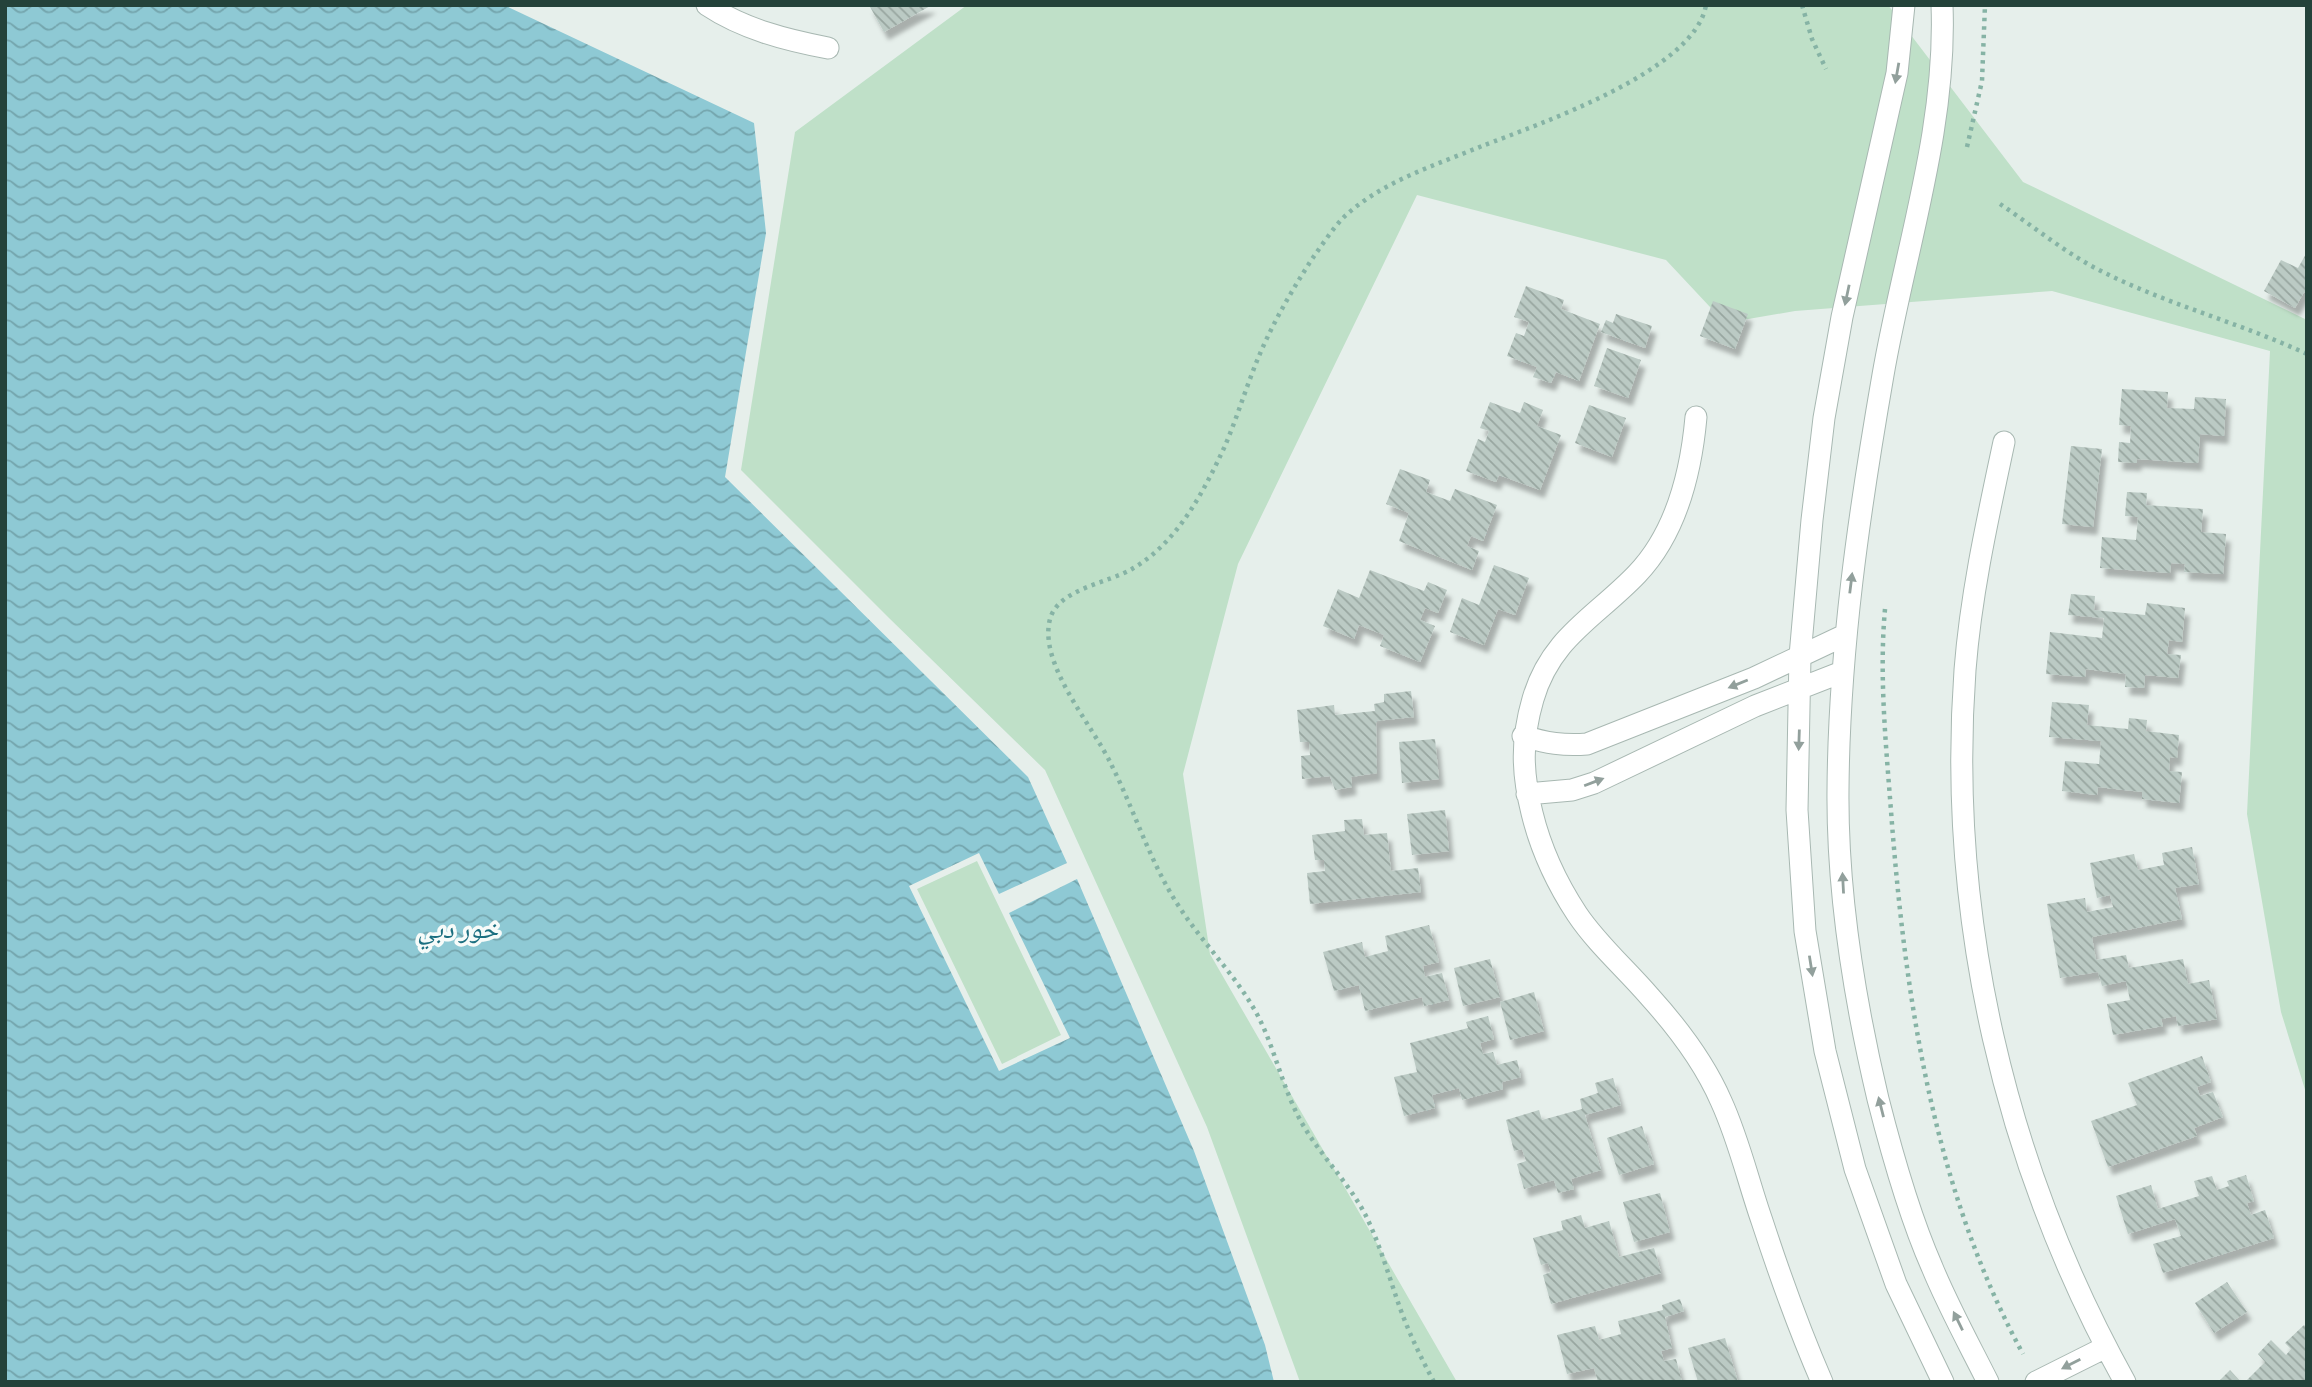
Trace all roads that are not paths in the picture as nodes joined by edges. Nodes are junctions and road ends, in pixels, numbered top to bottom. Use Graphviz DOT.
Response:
graph roads {
  1 [pos="707,5"];
  2 [pos="1904,5"];
  3 [pos="1942,5"];
  4 [pos="828,48"];
  5 [pos="1696,417"];
  6 [pos="2004,442"];
  7 [pos="1845,635"];
  8 [pos="1800,656"];
  9 [pos="1842,672"];
  10 [pos="1801,688"];
  11 [pos="1523,736"];
  12 [pos="1527,794"];
  13 [pos="2106,1347"];
  14 [pos="1822,1382"];
  15 [pos="1943,1382"];
  16 [pos="1988,1382"];
  17 [pos="2036,1382"];
  18 [pos="2125,1382"];
  1 -- 4 [label="lane"];
  2 -- 8 [label="lane, one-way"];
  7 -- 3 [label="lane, one-way"];
  5 -- 11 [label="lane"];
  6 -- 13 [label="lane"];
  7 -- 8 [label="lane"];
  7 -- 9 [label="lane"];
  8 -- 10 [label="lane"];
  8 -- 11 [label="lane, one-way"];
  9 -- 10 [label="lane"];
  16 -- 9 [label="lane, one-way"];
  12 -- 10 [label="lane, one-way"];
  10 -- 15 [label="lane, one-way"];
  11 -- 12 [label="lane"];
  12 -- 14 [label="lane"];
  13 -- 17 [label="lane, one-way"];
  13 -- 18 [label="lane"];
}
